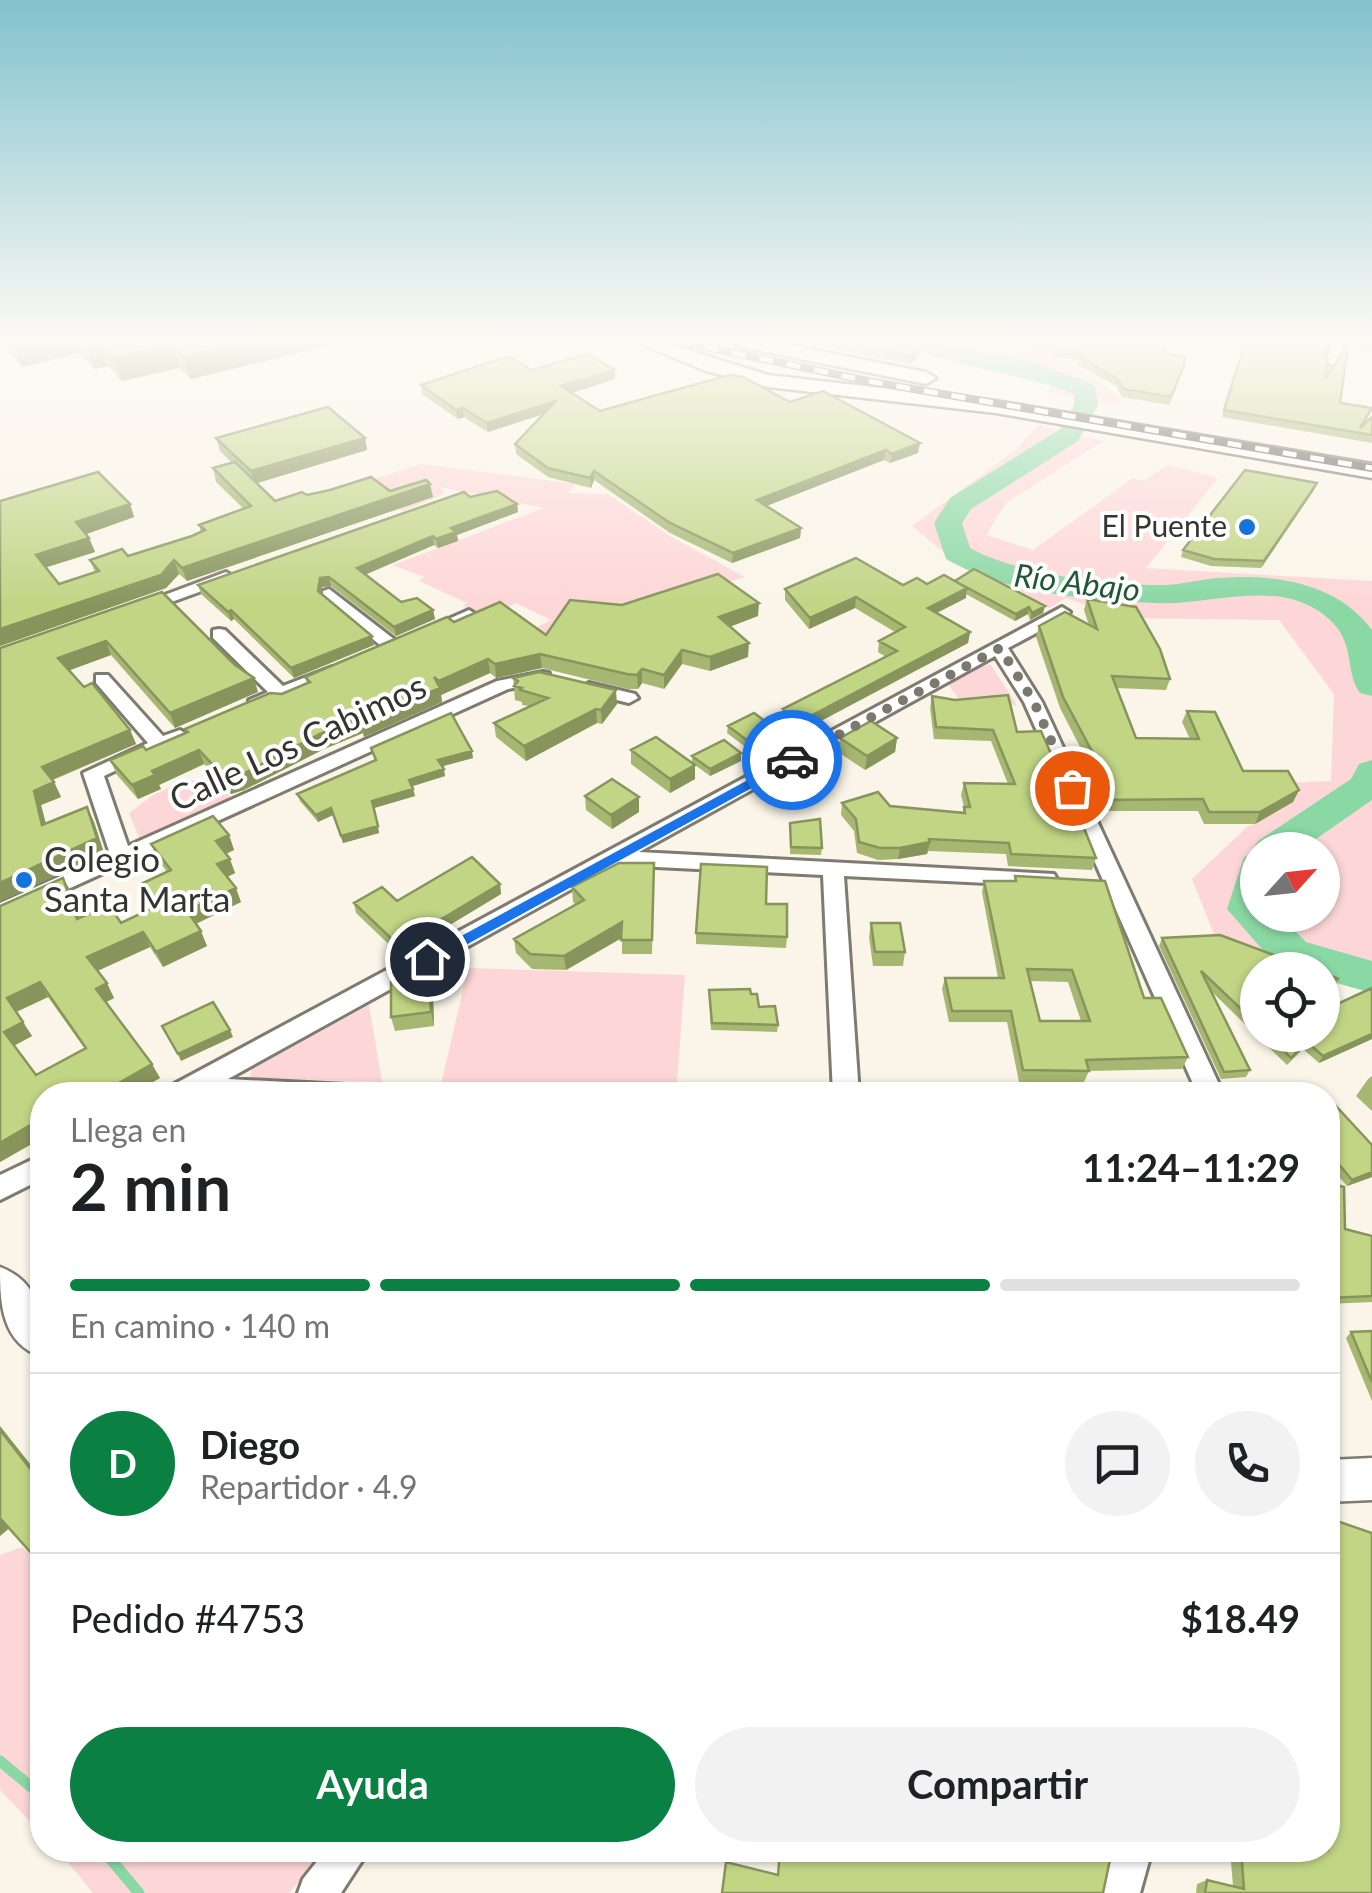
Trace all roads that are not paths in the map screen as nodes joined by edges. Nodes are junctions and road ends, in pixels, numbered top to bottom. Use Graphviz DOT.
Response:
graph roads {
  1 [pos="1159,429"];
  2 [pos="1169,429"];
  3 [pos="1372,460"];
  4 [pos="1372,472"];
  5 [pos="244,571"];
  6 [pos="329,594"];
  7 [pos="1062,612"];
  8 [pos="469,615"];
  9 [pos="113,616"];
  10 [pos="219,634"];
  11 [pos="1000,648"];
  12 [pos="345,667"];
  13 [pos="102,678"];
  14 [pos="281,694"];
  15 [pos="629,698"];
  16 [pos="229,716"];
  17 [pos="195,730"];
  18 [pos="160,744"];
  19 [pos="614,858"];
  20 [pos="122,859"];
  21 [pos="833,871"];
  22 [pos="1096,881"];
  23 [pos="0,912"];
  24 [pos="201,1082"];
  25 [pos="845,1082"];
  26 [pos="1205,1082"];
  27 [pos="30,1172"];
  28 [pos="0,1188"];
  29 [pos="0,1284"];
  30 [pos="30,1323"];
  31 [pos="1372,1479"];
  32 [pos="1340,1480"];
  33 [pos="341,1862"];
  34 [pos="1130,1862"];
  35 [pos="317,1893"];
  36 [pos="1121,1893"];
  1 -- 4 [label="main road"];
  2 -- 3 [label="main road"];
  5 -- 9 [label="street"];
  6 -- 8 [label="street"];
  7 -- 11 [label="street"];
  10 -- 14 [label="street"];
  11 -- 19 [label="street"];
  11 -- 22 [label="street"];
  12 -- 14 [label="street"];
  13 -- 18 [label="street"];
  14 -- 16 [label="street"];
  15 -- 20 [label="street, Calle Los Cabimos"];
  17 -- 18 [label="street"];
  18 -- 20 [label="street"];
  19 -- 21 [label="street"];
  19 -- 24 [label="street"];
  20 -- 23 [label="street, Calle Los Cabimos"];
  21 -- 22 [label="street"];
  21 -- 25 [label="street"];
  22 -- 26 [label="street"];
  27 -- 28 [label="street"];
  29 -- 30 [label="main road"];
  31 -- 32 [label="main road"];
  33 -- 35 [label="street"];
  34 -- 36 [label="street"];
}
